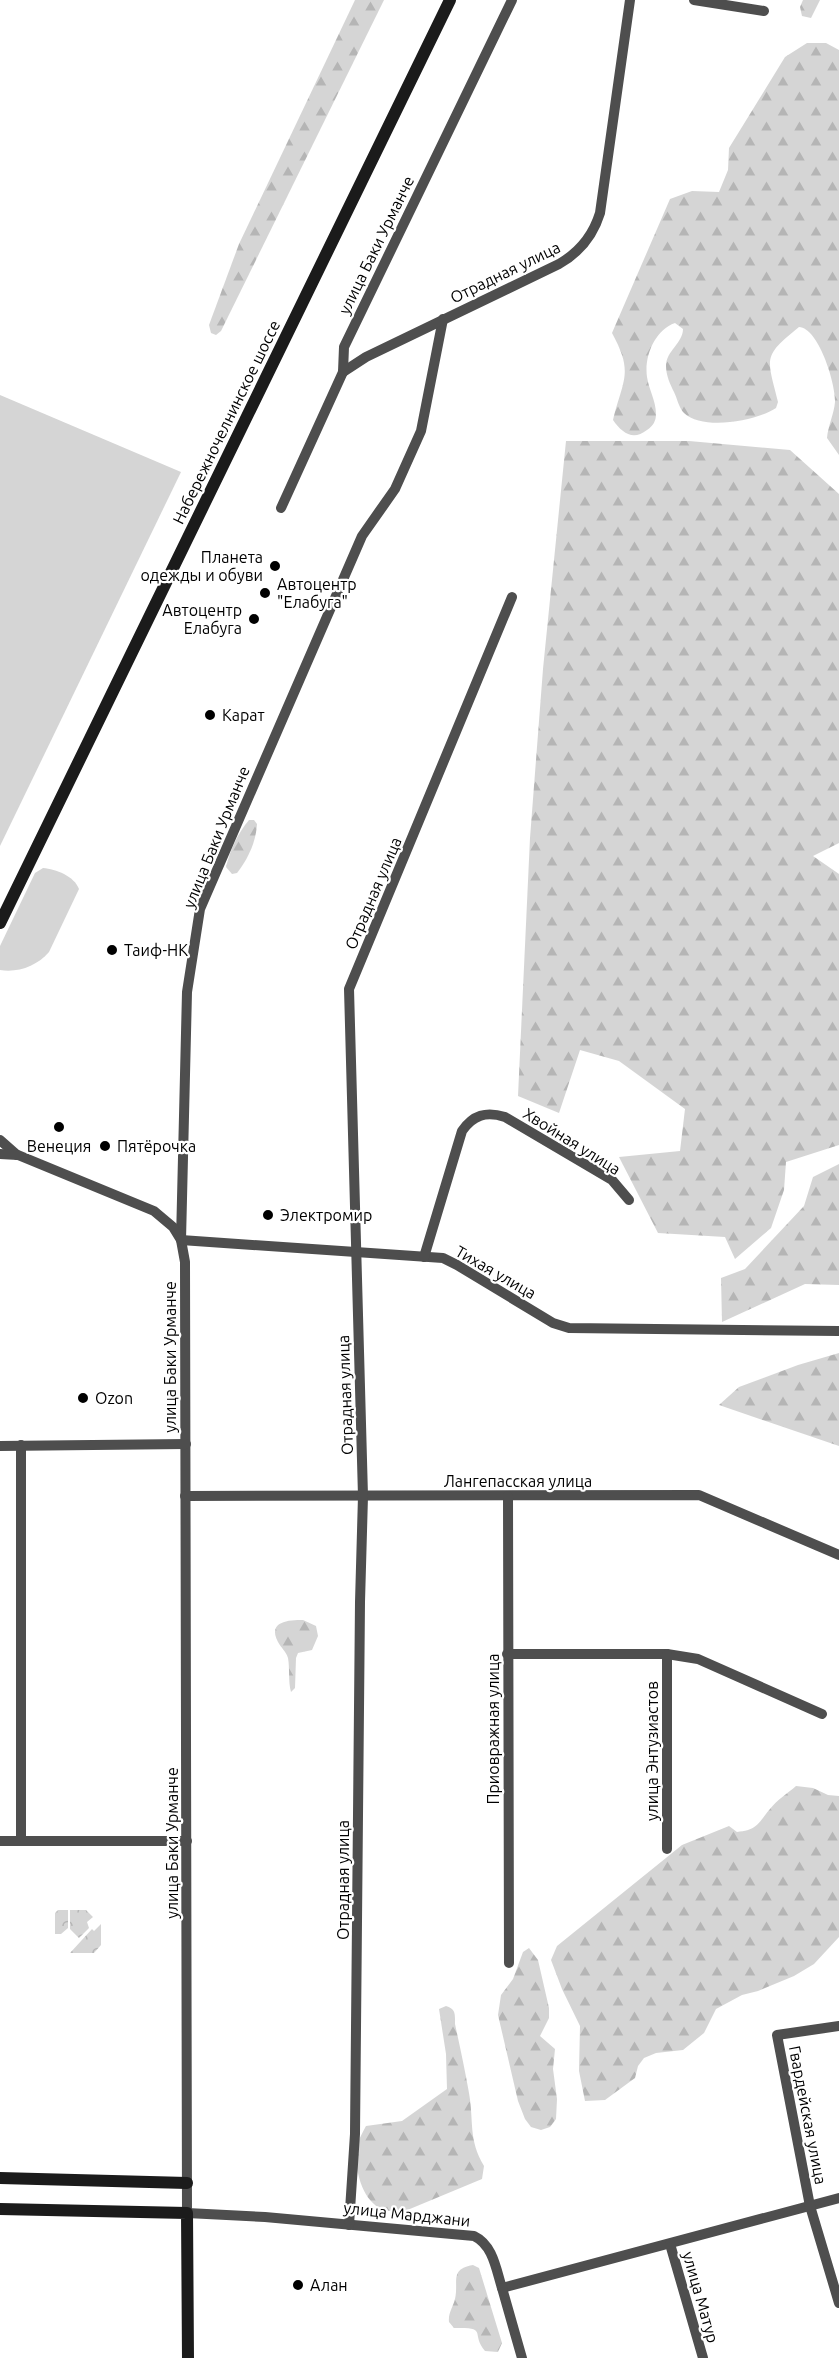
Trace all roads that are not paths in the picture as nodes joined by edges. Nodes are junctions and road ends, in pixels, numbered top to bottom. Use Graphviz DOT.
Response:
graph roads {
  1 [pos="450,0"];
  2 [pos="512,0"];
  3 [pos="630,0"];
  4 [pos="694,0"];
  5 [pos="764,11"];
  6 [pos="443,319"];
  7 [pos="343,372"];
  8 [pos="281,508"];
  9 [pos="512,597"];
  10 [pos="0,923"];
  11 [pos="0,1140"];
  12 [pos="0,1154"];
  13 [pos="18,1155"];
  14 [pos="629,1200"];
  15 [pos="181,1240"];
  16 [pos="355,1252"];
  17 [pos="424,1257"];
  18 [pos="839,1331"];
  19 [pos="186,1444"];
  20 [pos="21,1445"];
  21 [pos="0,1446"];
  22 [pos="185,1496"];
  23 [pos="508,1496"];
  24 [pos="363,1497"];
  25 [pos="839,1555"];
  26 [pos="507,1654"];
  27 [pos="667,1654"];
  28 [pos="822,1714"];
  29 [pos="21,1840"];
  30 [pos="0,1841"];
  31 [pos="187,1841"];
  32 [pos="667,1849"];
  33 [pos="509,1962"];
  34 [pos="839,2026"];
  35 [pos="0,2178"];
  36 [pos="187,2183"];
  37 [pos="839,2198"];
  38 [pos="810,2206"];
  39 [pos="0,2209"];
  40 [pos="188,2213"];
  41 [pos="349,2225"];
  42 [pos="670,2244"];
  43 [pos="502,2288"];
  44 [pos="839,2303"];
  45 [pos="188,2358"];
  46 [pos="522,2358"];
  47 [pos="703,2358"];
  1 -- 10 [label="main road, Набережночелнинское шоссе"];
  2 -- 7 [label="street, улица Баки Урманче"];
  3 -- 6 [label="street, Отрадная улица"];
  4 -- 5 [label="street"];
  6 -- 7 [label="street, Отрадная улица"];
  6 -- 15 [label="street, улица Баки Урманче"];
  7 -- 8 [label="street, улица Баки Урманче"];
  9 -- 16 [label="street, Отрадная улица"];
  11 -- 13 [label="street"];
  12 -- 13 [label="street"];
  13 -- 15 [label="street"];
  14 -- 17 [label="street, Хвойная улица"];
  15 -- 16 [label="street, Тихая улица"];
  15 -- 19 [label="street, улица Баки Урманче"];
  16 -- 17 [label="street, Тихая улица"];
  16 -- 24 [label="street, Отрадная улица"];
  17 -- 18 [label="street, Тихая улица"];
  19 -- 20 [label="street"];
  19 -- 22 [label="street, улица Баки Урманче"];
  20 -- 21 [label="street"];
  20 -- 29 [label="street"];
  22 -- 24 [label="street, Лангепасская улица"];
  22 -- 31 [label="street, улица Баки Урманче"];
  23 -- 24 [label="street, Лангепасская улица"];
  23 -- 25 [label="street, Лангепасская улица"];
  23 -- 26 [label="street, Приовражная улица"];
  24 -- 41 [label="street, Отрадная улица"];
  26 -- 27 [label="street"];
  26 -- 33 [label="street, Приовражная улица"];
  27 -- 28 [label="street"];
  27 -- 32 [label="street, улица Энтузиастов"];
  29 -- 30 [label="street"];
  29 -- 31 [label="street"];
  31 -- 36 [label="street, улица Баки Урманче"];
  34 -- 38 [label="street, Гвардейская улица"];
  35 -- 36 [label="main road"];
  36 -- 40 [label="street, улица Баки Урманче"];
  37 -- 38 [label="street"];
  38 -- 42 [label="street"];
  38 -- 44 [label="street, Гвардейская улица"];
  39 -- 40 [label="main road, улица Марджани"];
  40 -- 41 [label="street, улица Марджани"];
  40 -- 45 [label="main road"];
  41 -- 43 [label="street, улица Марджани"];
  42 -- 43 [label="street"];
  42 -- 47 [label="street, улица Матур"];
  43 -- 46 [label="street, улица Марджани"];
}
